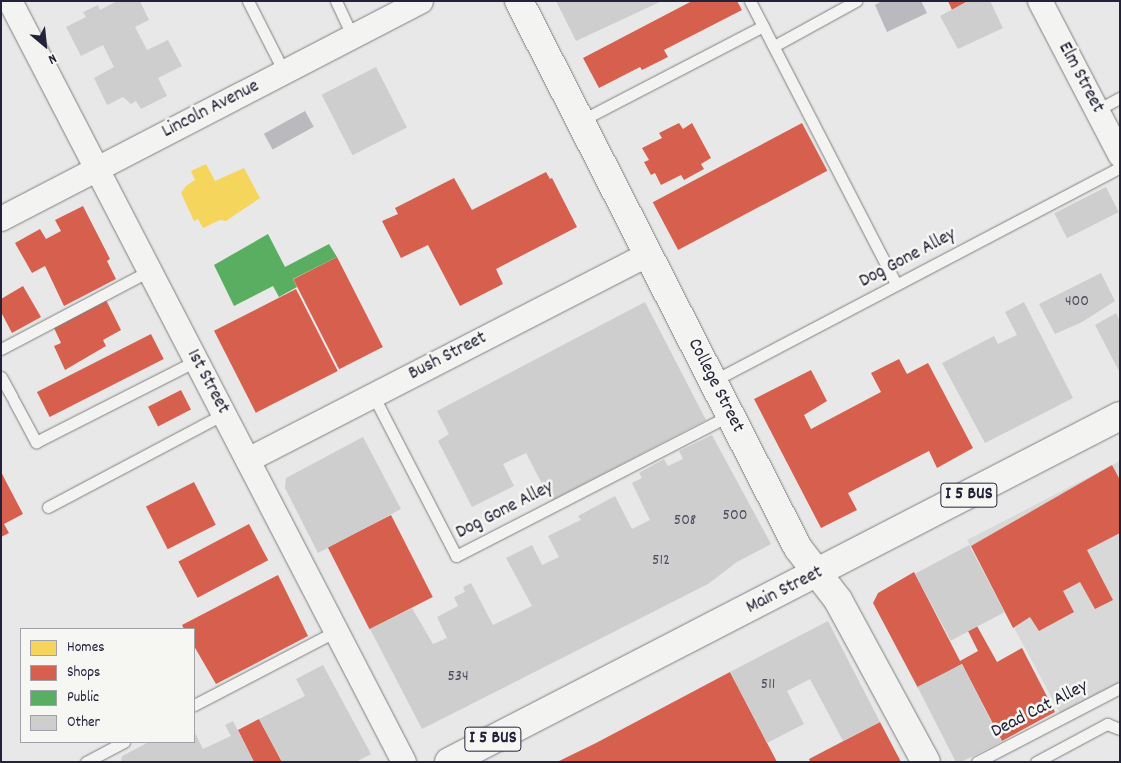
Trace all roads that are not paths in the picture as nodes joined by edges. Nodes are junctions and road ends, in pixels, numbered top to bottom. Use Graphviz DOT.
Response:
graph roads {
  1 [pos="10,1"];
  2 [pos="248,1"];
  3 [pos="336,1"];
  4 [pos="421,1"];
  5 [pos="519,1"];
  6 [pos="750,1"];
  7 [pos="856,1"];
  8 [pos="1040,1"];
  9 [pos="763,26"];
  10 [pos="353,37"];
  11 [pos="774,46"];
  12 [pos="284,72"];
  13 [pos="1120,98"];
  14 [pos="1096,110"];
  15 [pos="580,121"];
  16 [pos="1119,154"];
  17 [pos="97,169"];
  18 [pos="1,219"];
  19 [pos="648,254"];
  20 [pos="149,271"];
  21 [pos="896,284"];
  22 [pos="1,349"];
  23 [pos="196,361"];
  24 [pos="1,377"];
  25 [pos="713,381"];
  26 [pos="374,395"];
  27 [pos="224,414"];
  28 [pos="730,415"];
  29 [pos="1120,416"];
  30 [pos="248,460"];
  31 [pos="48,507"];
  32 [pos="818,574"];
  33 [pos="336,631"];
  34 [pos="1120,688"];
  35 [pos="195,704"];
  36 [pos="1120,729"];
  37 [pos="122,743"];
  38 [pos="86,762"];
  39 [pos="404,762"];
  40 [pos="449,762"];
  41 [pos="926,762"];
  42 [pos="977,762"];
  43 [pos="1036,762"];
  1 -- 17 [label="street, 1st Street"];
  2 -- 12 [label="lane"];
  3 -- 10 [label="lane"];
  4 -- 10 [label="street, Lincoln Avenue"];
  5 -- 15 [label="street, College Street"];
  6 -- 9 [label="lane"];
  7 -- 11 [label="lane"];
  8 -- 14 [label="street, Elm Street"];
  9 -- 11 [label="lane"];
  9 -- 15 [label="lane"];
  10 -- 12 [label="street, Lincoln Avenue"];
  11 -- 21 [label="lane"];
  12 -- 17 [label="street, Lincoln Avenue"];
  13 -- 14 [label="lane"];
  14 -- 16 [label="street, Elm Street"];
  15 -- 19 [label="street, College Street"];
  16 -- 21 [label="lane, Dog Gone Alley"];
  17 -- 18 [label="street, Lincoln Avenue"];
  17 -- 20 [label="street, 1st Street"];
  19 -- 25 [label="street, College Street"];
  19 -- 26 [label="street, Bush Street"];
  20 -- 22 [label="lane"];
  20 -- 23 [label="street, 1st Street"];
  21 -- 25 [label="lane, Dog Gone Alley"];
  23 -- 24 [label="lane"];
  23 -- 27 [label="street, 1st Street"];
  25 -- 28 [label="street, College Street"];
  26 -- 28 [label="lane, Dog Gone Alley"];
  26 -- 30 [label="street, Bush Street"];
  27 -- 30 [label="street, 1st Street"];
  27 -- 31 [label="lane"];
  28 -- 32 [label="street, College Street"];
  29 -- 32 [label="street, Main Street / I 5 BUS"];
  30 -- 33 [label="street, 1st Street"];
  32 -- 40 [label="street, Main Street / I 5 BUS"];
  32 -- 41 [label="street, College Street"];
  33 -- 35 [label="lane"];
  33 -- 39 [label="street, 1st Street"];
  34 -- 42 [label="lane, Dead Cat Alley"];
  36 -- 43 [label="lane"];
  37 -- 38 [label="lane"];
}
